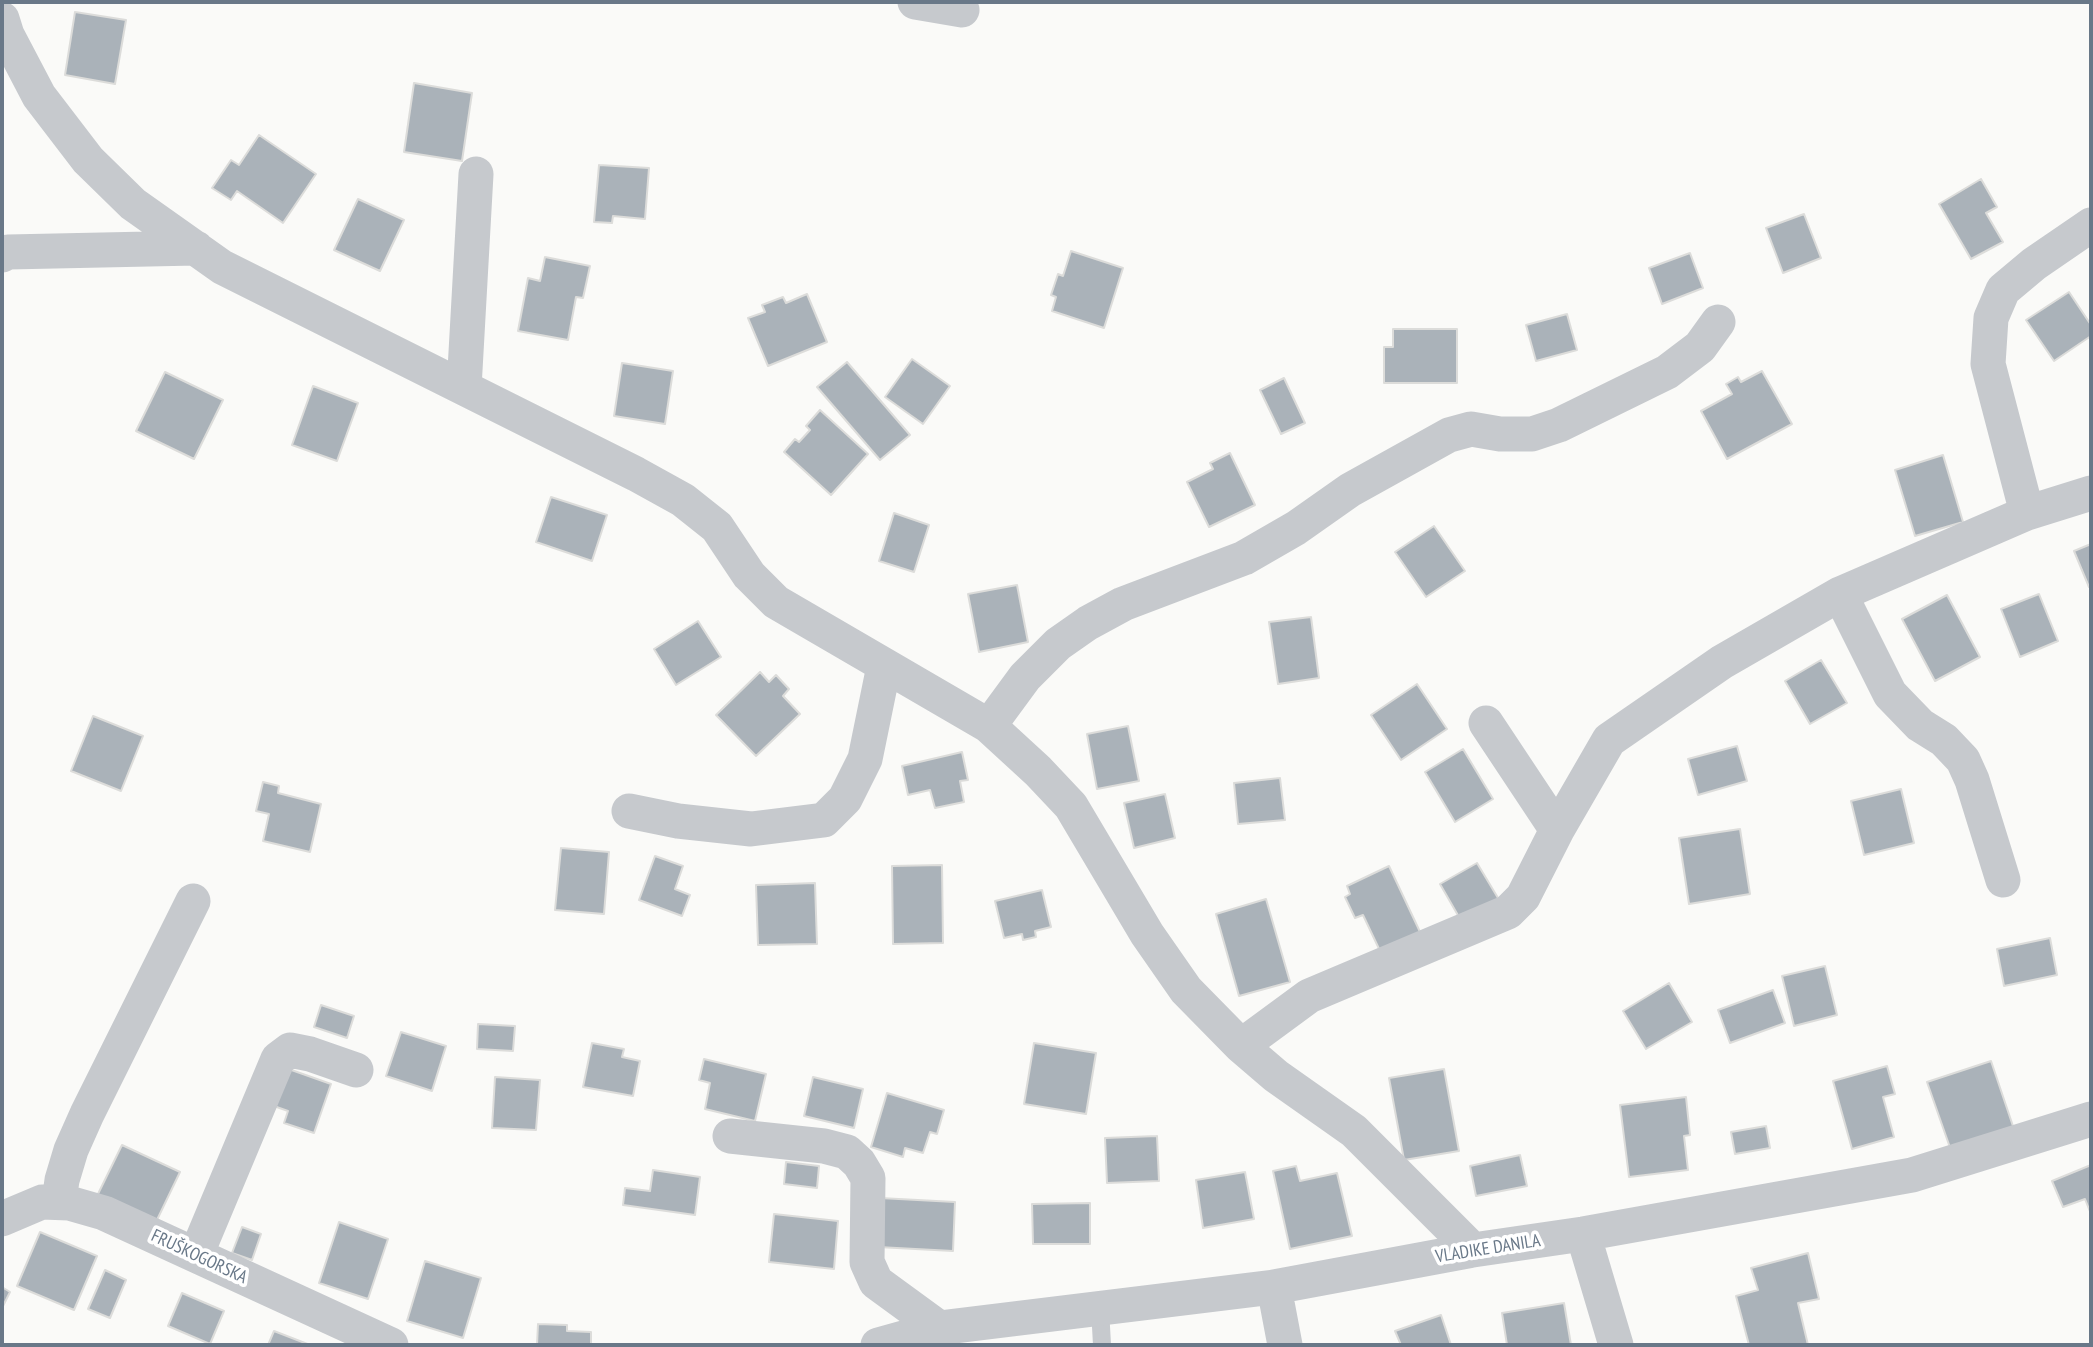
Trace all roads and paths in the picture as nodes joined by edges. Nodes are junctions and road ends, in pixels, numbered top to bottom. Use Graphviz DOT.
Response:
graph roads {
  1 [pos="915,2"];
  2 [pos="962,10"];
  3 [pos="2,19"];
  4 [pos="476,174"];
  5 [pos="2091,225"];
  6 [pos="196,248"];
  7 [pos="2,256"];
  8 [pos="1718,322"];
  9 [pos="464,388"];
  10 [pos="2091,493"];
  11 [pos="2027,513"];
  12 [pos="1840,594"];
  13 [pos="884,666"];
  14 [pos="1486,723"];
  15 [pos="989,726"];
  16 [pos="629,811"];
  17 [pos="1557,830"];
  18 [pos="2003,880"];
  19 [pos="193,901"];
  20 [pos="1241,1046"];
  21 [pos="356,1070"];
  22 [pos="2091,1119"];
  23 [pos="730,1136"];
  24 [pos="59,1202"];
  25 [pos="2,1219"];
  26 [pos="1583,1234"];
  27 [pos="1474,1250"];
  28 [pos="196,1255"];
  29 [pos="1274,1287"];
  30 [pos="1100,1308"];
  31 [pos="939,1328"];
  32 [pos="379,1343"];
  33 [pos="878,1345"];
  34 [pos="1102,1345"];
  35 [pos="1285,1345"];
  36 [pos="1616,1345"];
  1 -- 2 [label="street"];
  3 -- 6 [label="street"];
  4 -- 9 [label="street"];
  5 -- 11 [label="street"];
  6 -- 7 [label="street"];
  6 -- 9 [label="street"];
  8 -- 15 [label="street"];
  9 -- 13 [label="street"];
  10 -- 11 [label="street"];
  11 -- 12 [label="street"];
  12 -- 17 [label="street"];
  12 -- 18 [label="street"];
  13 -- 15 [label="street"];
  13 -- 16 [label="street"];
  14 -- 17 [label="street"];
  15 -- 20 [label="street"];
  17 -- 20 [label="street"];
  19 -- 24 [label="street"];
  20 -- 27 [label="street"];
  21 -- 28 [label="street"];
  22 -- 26 [label="street, VLADIKE DANILA"];
  23 -- 31 [label="street"];
  24 -- 25 [label="street, FRUŠKOGORSKA"];
  24 -- 28 [label="street, FRUŠKOGORSKA"];
  26 -- 27 [label="street, VLADIKE DANILA"];
  26 -- 36 [label="street"];
  27 -- 29 [label="street, VLADIKE DANILA"];
  28 -- 32 [label="street, FRUŠKOGORSKA"];
  29 -- 30 [label="street, VLADIKE DANILA"];
  29 -- 35 [label="street"];
  30 -- 31 [label="street, VLADIKE DANILA"];
  30 -- 34 [label="lane"];
  31 -- 33 [label="street, VLADIKE DANILA"];
}
